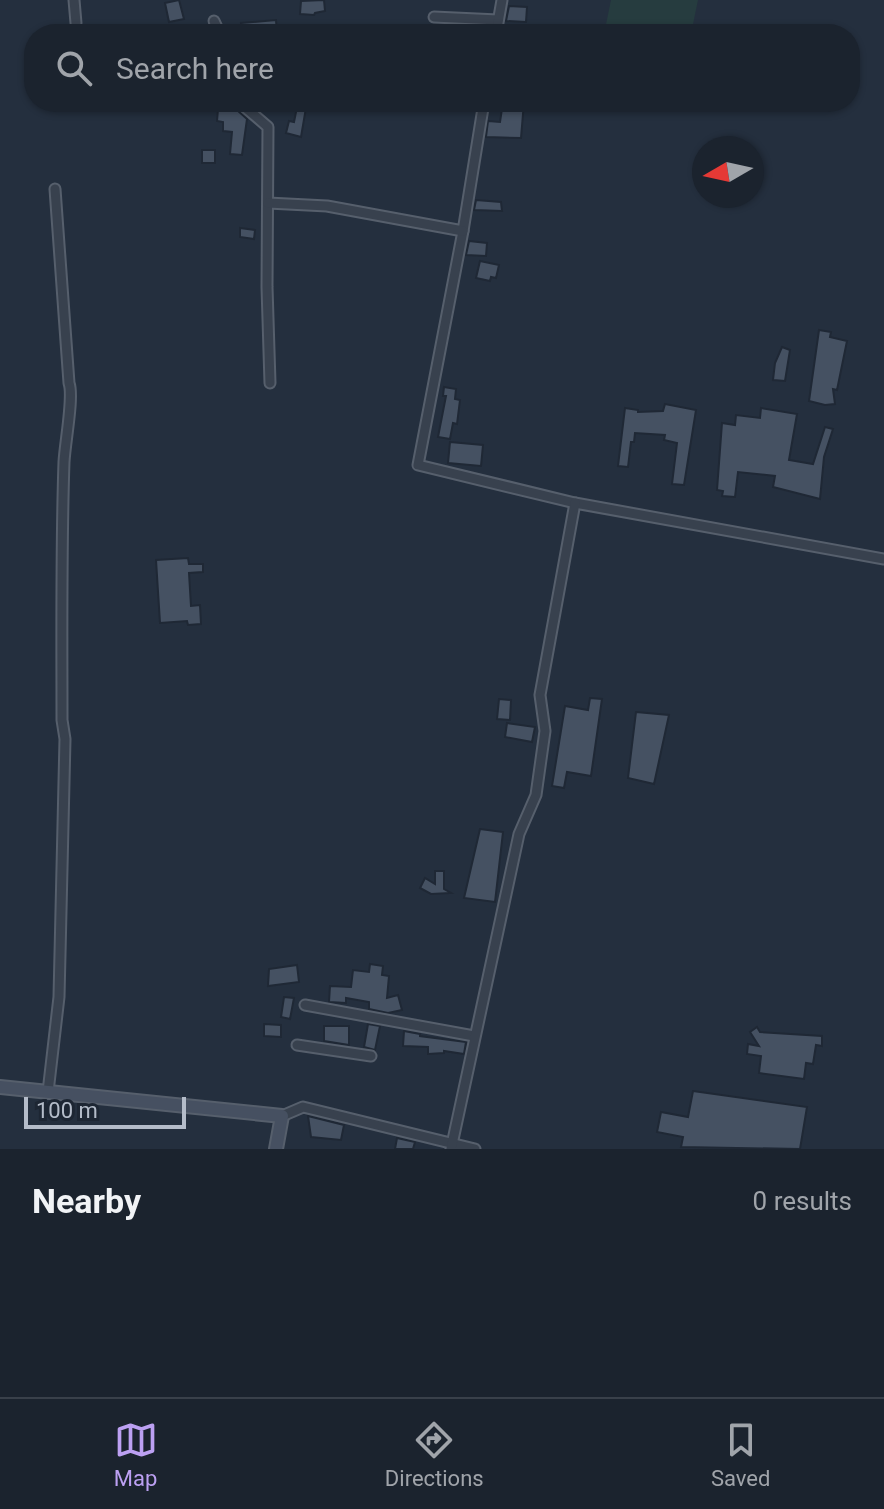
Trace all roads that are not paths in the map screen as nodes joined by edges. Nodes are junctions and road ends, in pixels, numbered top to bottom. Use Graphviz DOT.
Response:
graph roads {
  1 [pos="74,0"];
  2 [pos="502,0"];
  3 [pos="434,17"];
  4 [pos="498,20"];
  5 [pos="214,21"];
  6 [pos="76,23"];
  7 [pos="215,24"];
  8 [pos="497,24"];
  9 [pos="251,112"];
  10 [pos="482,112"];
  11 [pos="55,189"];
  12 [pos="268,203"];
  13 [pos="463,231"];
  14 [pos="270,383"];
  15 [pos="575,503"];
  16 [pos="884,559"];
  17 [pos="305,1005"];
  18 [pos="474,1036"];
  19 [pos="297,1045"];
  20 [pos="371,1056"];
  21 [pos="0,1087"];
  22 [pos="48,1092"];
  23 [pos="282,1116"];
  24 [pos="452,1146"];
  25 [pos="276,1149"];
  26 [pos="475,1149"];
  1 -- 6 [label="street"];
  2 -- 4 [label="street"];
  3 -- 4 [label="street"];
  4 -- 8 [label="street"];
  5 -- 7 [label="street"];
  9 -- 12 [label="street"];
  10 -- 13 [label="street"];
  11 -- 22 [label="street"];
  12 -- 13 [label="street"];
  12 -- 14 [label="street"];
  13 -- 15 [label="street"];
  15 -- 16 [label="street"];
  15 -- 18 [label="street"];
  17 -- 18 [label="street"];
  18 -- 24 [label="street"];
  19 -- 20 [label="street"];
  21 -- 22 [label="main road"];
  22 -- 23 [label="main road"];
  23 -- 24 [label="street"];
  23 -- 25 [label="main road"];
  24 -- 26 [label="street"];
}
